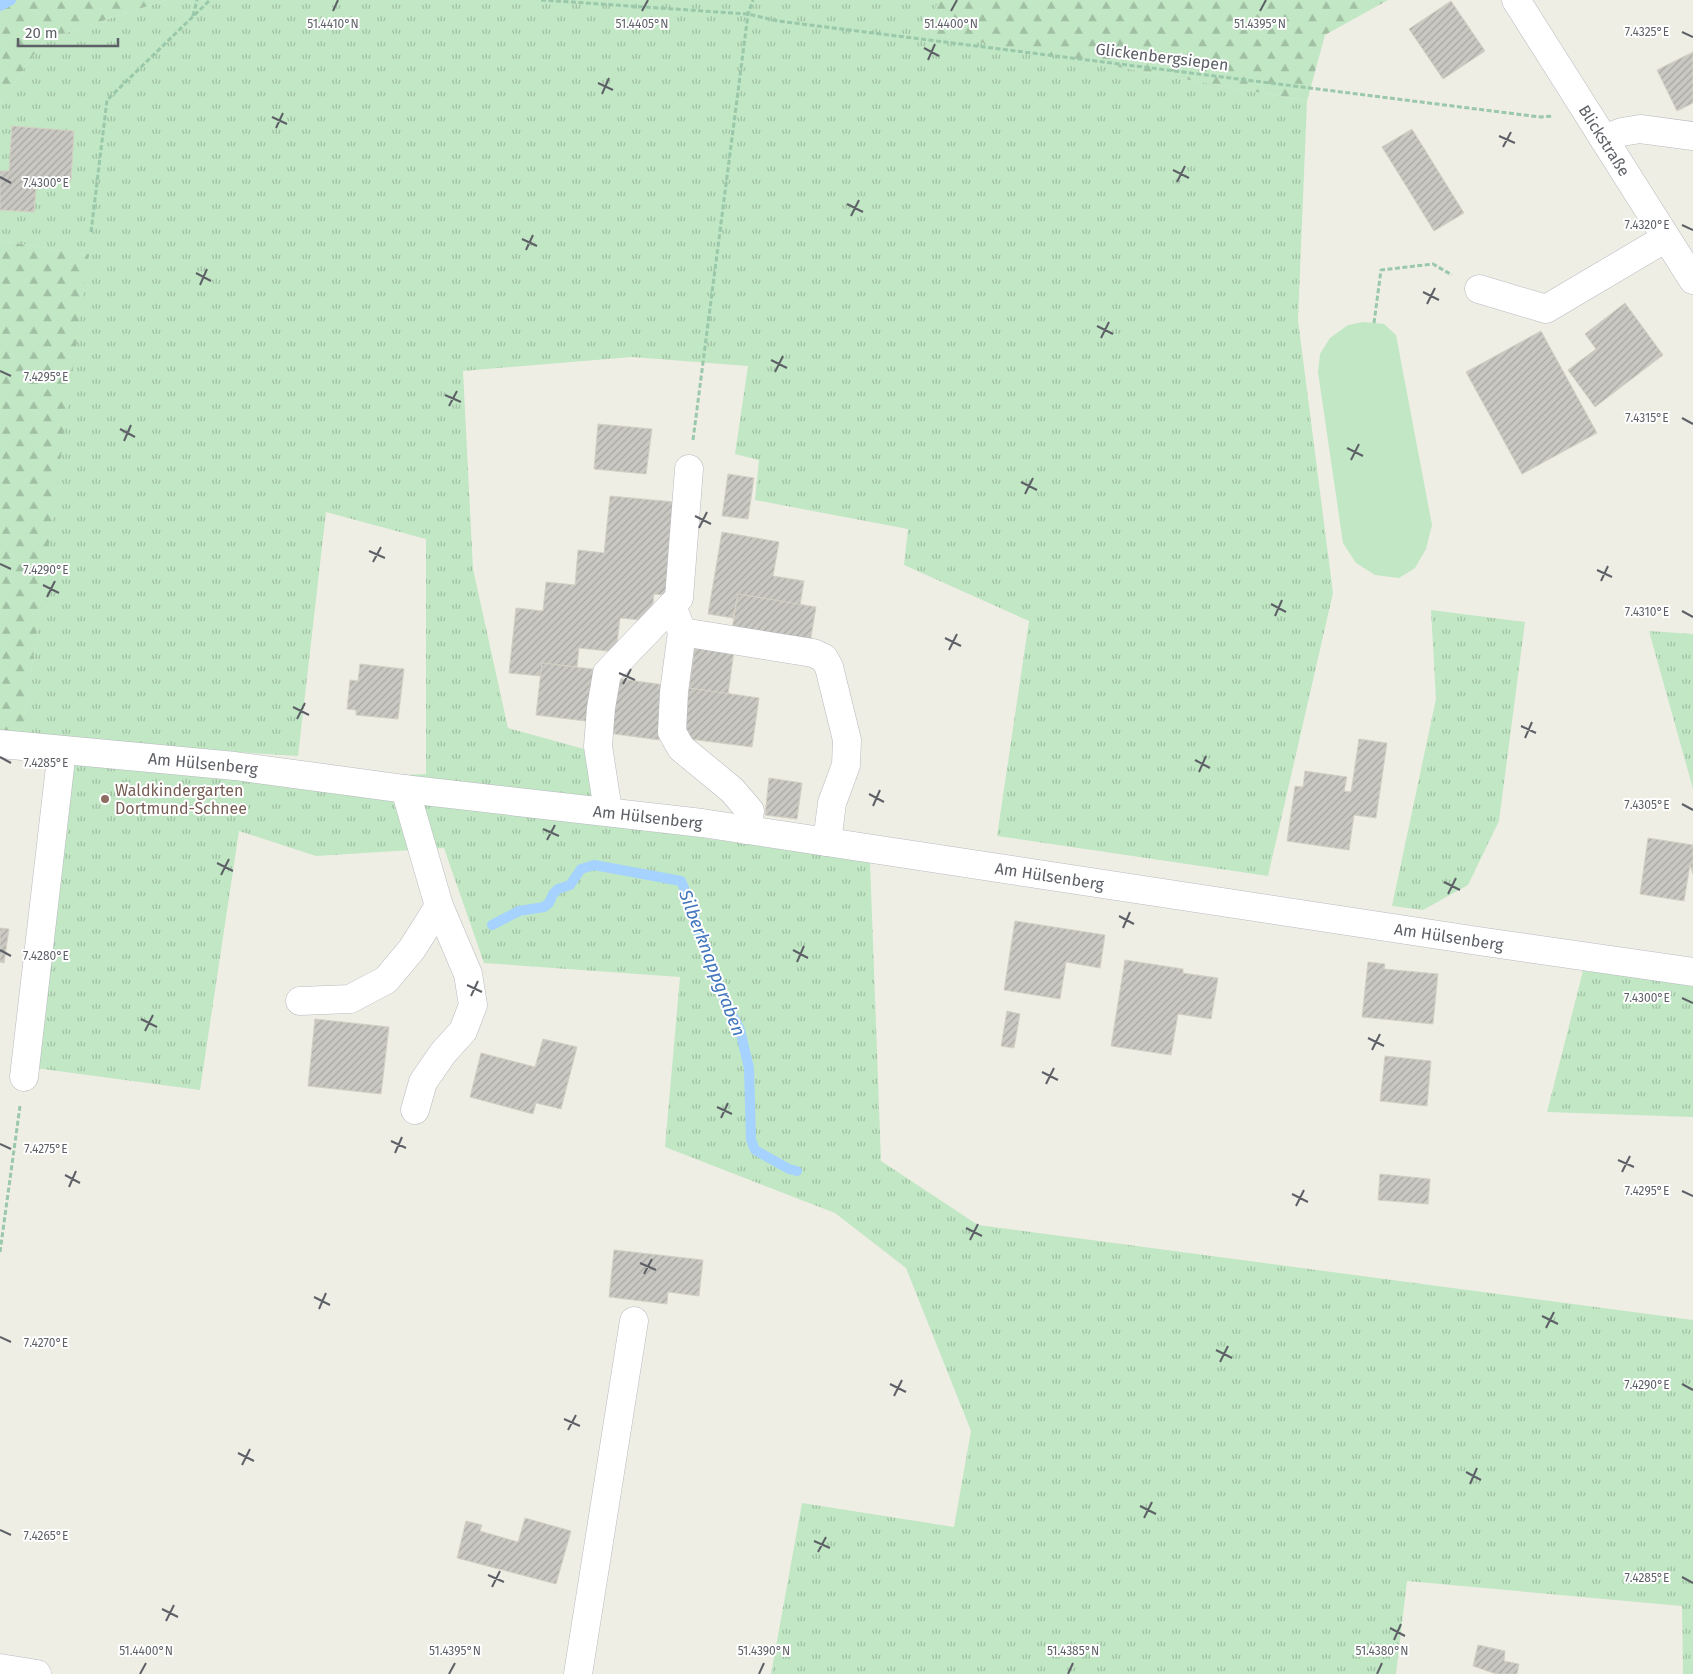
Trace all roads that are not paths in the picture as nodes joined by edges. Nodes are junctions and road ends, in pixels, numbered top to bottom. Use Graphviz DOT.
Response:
graph roads {
  1 [pos="1516,0"];
  2 [pos="1693,136"];
  3 [pos="1604,139"];
  4 [pos="1666,238"];
  5 [pos="1693,280"];
  6 [pos="1479,289"];
  7 [pos="689,469"];
  8 [pos="672,606"];
  9 [pos="682,632"];
  10 [pos="0,744"];
  11 [pos="62,750"];
  12 [pos="405,789"];
  13 [pos="608,811"];
  14 [pos="747,830"];
  15 [pos="827,842"];
  16 [pos="439,906"];
  17 [pos="1693,972"];
  18 [pos="300,1001"];
  19 [pos="24,1077"];
  20 [pos="415,1110"];
  21 [pos="634,1321"];
  22 [pos="0,1668"];
  23 [pos="37,1674"];
  24 [pos="578,1674"];
  1 -- 3 [label="street, Blickstraße"];
  2 -- 3 [label="street"];
  3 -- 4 [label="street, Blickstraße"];
  4 -- 5 [label="street, Blickstraße"];
  4 -- 6 [label="street"];
  7 -- 8 [label="street"];
  8 -- 9 [label="street"];
  8 -- 13 [label="street"];
  9 -- 14 [label="street"];
  9 -- 15 [label="street"];
  10 -- 11 [label="street, Am Hülsenberg"];
  11 -- 12 [label="street, Am Hülsenberg"];
  11 -- 19 [label="street"];
  12 -- 13 [label="street, Am Hülsenberg"];
  12 -- 16 [label="street"];
  13 -- 14 [label="street, Am Hülsenberg"];
  14 -- 15 [label="street, Am Hülsenberg"];
  15 -- 17 [label="street, Am Hülsenberg"];
  16 -- 18 [label="street"];
  16 -- 20 [label="street"];
  21 -- 24 [label="street"];
  22 -- 23 [label="street"];
}
